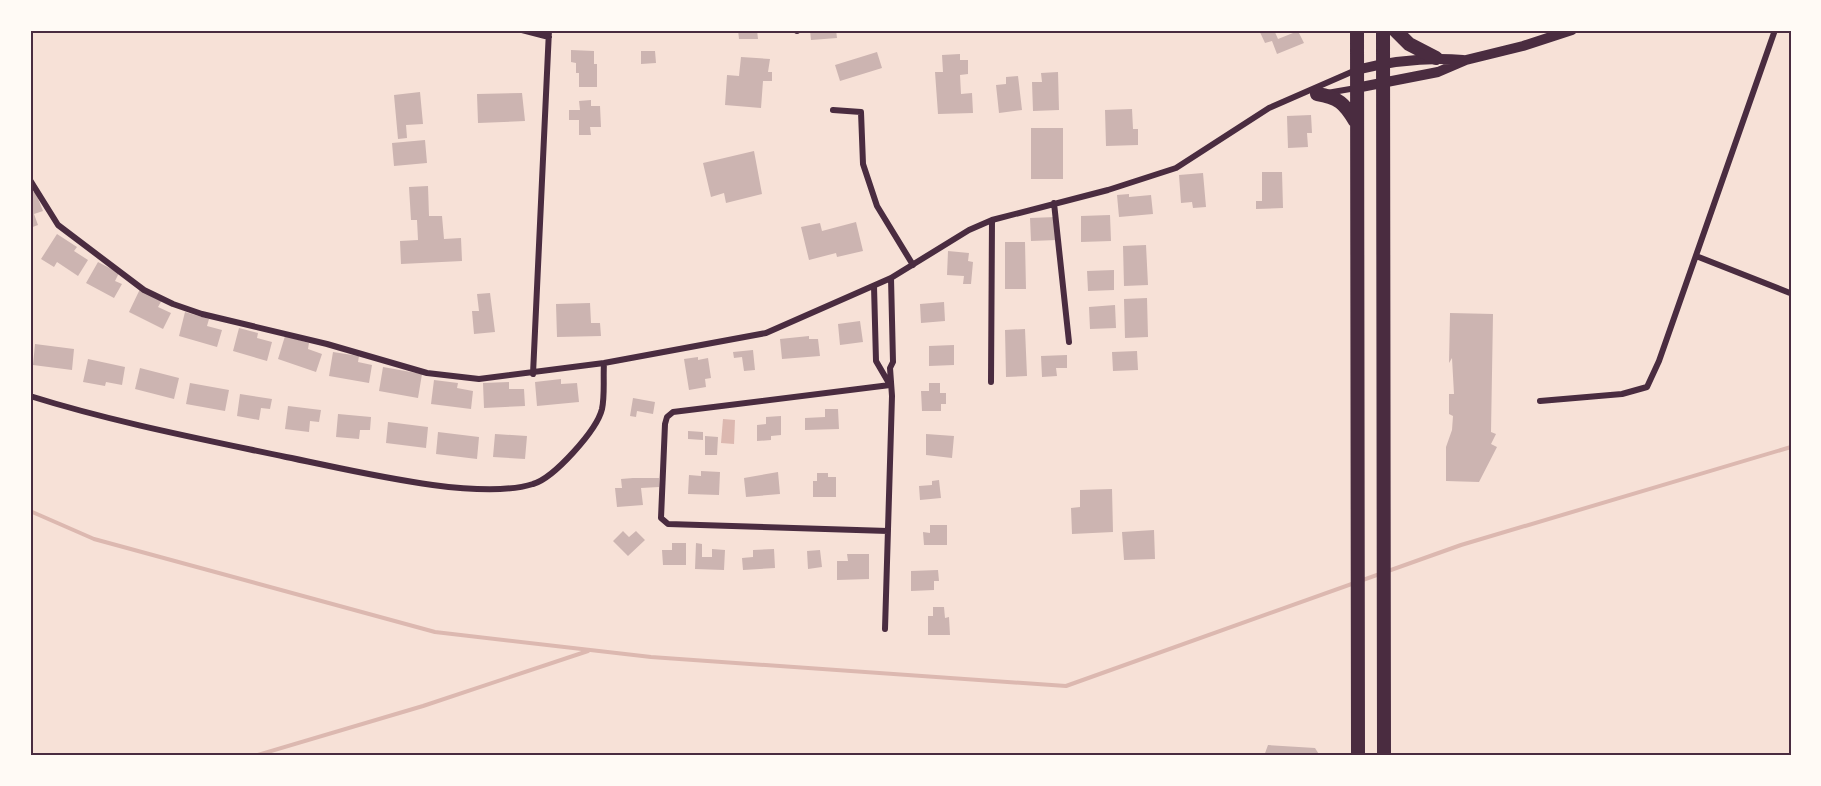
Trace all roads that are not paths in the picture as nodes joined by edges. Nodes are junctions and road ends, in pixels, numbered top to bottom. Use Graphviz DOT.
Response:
graph roads {
  1 [pos="522,30"];
  2 [pos="1357,30"];
  3 [pos="1383,30"];
  4 [pos="1395,30"];
  5 [pos="1572,30"];
  6 [pos="1775,30"];
  7 [pos="549,33"];
  8 [pos="1436,58"];
  9 [pos="1466,60"];
  10 [pos="1382,64"];
  11 [pos="1356,70"];
  12 [pos="1382,84"];
  13 [pos="1356,88"];
  14 [pos="1296,94"];
  15 [pos="1317,94"];
  16 [pos="833,110"];
  17 [pos="1355,122"];
  18 [pos="30,180"];
  19 [pos="1054,203"];
  20 [pos="992,220"];
  21 [pos="1696,256"];
  22 [pos="913,265"];
  23 [pos="891,278"];
  24 [pos="874,286"];
  25 [pos="1790,293"];
  26 [pos="1069,342"];
  27 [pos="604,363"];
  28 [pos="533,374"];
  29 [pos="991,382"];
  30 [pos="890,385"];
  31 [pos="30,396"];
  32 [pos="1540,401"];
  33 [pos="888,531"];
  34 [pos="885,629"];
  35 [pos="1358,756"];
  36 [pos="1384,756"];
  1 -- 7 [label="street"];
  2 -- 11 [label="highway"];
  3 -- 10 [label="highway"];
  4 -- 8 [label="highway"];
  5 -- 9 [label="street"];
  6 -- 21 [label="street"];
  7 -- 28 [label="street"];
  8 -- 9 [label="street"];
  8 -- 10 [label="street"];
  9 -- 12 [label="street"];
  10 -- 11 [label="street"];
  10 -- 12 [label="highway"];
  11 -- 13 [label="highway"];
  11 -- 14 [label="street"];
  12 -- 13 [label="street"];
  12 -- 36 [label="highway"];
  13 -- 15 [label="street"];
  13 -- 17 [label="highway"];
  14 -- 15 [label="street"];
  14 -- 19 [label="street"];
  15 -- 17 [label="highway"];
  16 -- 22 [label="street"];
  17 -- 35 [label="highway"];
  18 -- 28 [label="street"];
  19 -- 20 [label="street"];
  19 -- 26 [label="street"];
  20 -- 22 [label="street"];
  20 -- 29 [label="street"];
  21 -- 25 [label="street"];
  21 -- 32 [label="street"];
  22 -- 23 [label="street"];
  23 -- 24 [label="street"];
  23 -- 30 [label="street"];
  24 -- 27 [label="street"];
  24 -- 30 [label="street"];
  27 -- 28 [label="street"];
  27 -- 31 [label="street"];
  30 -- 33 [label="street"];
  30 -- 33 [label="street"];
  33 -- 34 [label="street"];
}
